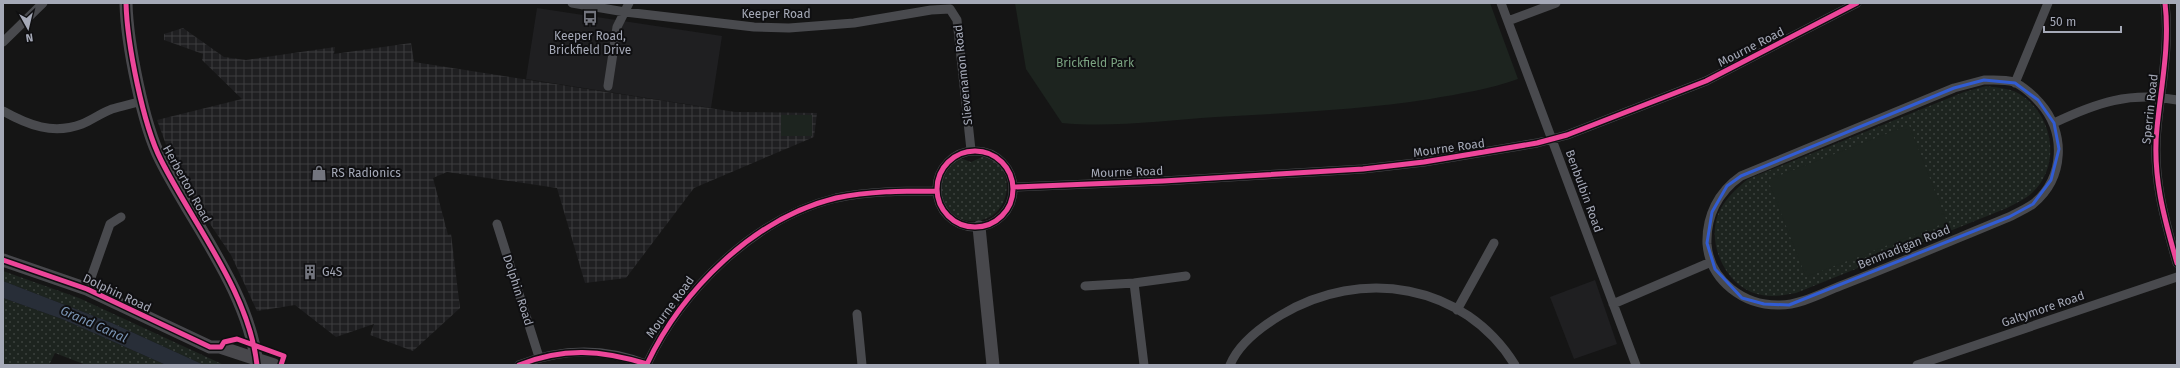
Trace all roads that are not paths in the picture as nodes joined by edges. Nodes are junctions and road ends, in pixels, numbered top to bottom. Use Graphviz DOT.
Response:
graph roads {
  1 [pos="43,3"];
  2 [pos="126,3"];
  3 [pos="572,3"];
  4 [pos="629,3"];
  5 [pos="1501,3"];
  6 [pos="1556,3"];
  7 [pos="1857,3"];
  8 [pos="2048,3"];
  9 [pos="2165,3"];
  10 [pos="951,6"];
  11 [pos="625,12"];
  12 [pos="1508,21"];
  13 [pos="3,42"];
  14 [pos="2015,83"];
  15 [pos="608,86"];
  16 [pos="2162,97"];
  17 [pos="2177,100"];
  18 [pos="142,101"];
  19 [pos="3,111"];
  20 [pos="2054,123"];
  21 [pos="1552,140"];
  22 [pos="971,150"];
  23 [pos="1013,187"];
  24 [pos="936,191"];
  25 [pos="121,217"];
  26 [pos="497,224"];
  27 [pos="979,227"];
  28 [pos="1494,243"];
  29 [pos="3,260"];
  30 [pos="1711,262"];
  31 [pos="2177,263"];
  32 [pos="1186,276"];
  33 [pos="2177,276"];
  34 [pos="1134,283"];
  35 [pos="1085,286"];
  36 [pos="88,289"];
  37 [pos="1613,304"];
  38 [pos="1457,310"];
  39 [pos="857,314"];
  40 [pos="210,347"];
  41 [pos="539,357"];
  42 [pos="257,362"];
  43 [pos="244,365"];
  44 [pos="274,365"];
  45 [pos="519,365"];
  46 [pos="648,365"];
  47 [pos="862,365"];
  48 [pos="993,365"];
  49 [pos="1144,365"];
  50 [pos="1230,365"];
  51 [pos="1515,365"];
  52 [pos="1636,365"];
  53 [pos="1917,365"];
  1 -- 13 [label="street"];
  2 -- 18 [label="street, Herberton Road"];
  3 -- 11 [label="street, Keeper Road"];
  4 -- 11 [label="street"];
  5 -- 12 [label="street, Benbulbin Road"];
  6 -- 12 [label="street"];
  7 -- 21 [label="street, Mourne Road"];
  8 -- 14 [label="street"];
  9 -- 16 [label="street, Sperrin Road"];
  10 -- 11 [label="street, Keeper Road"];
  10 -- 22 [label="street, Slievenamon Road"];
  11 -- 15 [label="street"];
  12 -- 21 [label="street, Benbulbin Road"];
  14 -- 20 [label="street, Benmadigan Road"];
  14 -- 30 [label="street, Benmadigan Road"];
  16 -- 17 [label="street"];
  16 -- 20 [label="street"];
  16 -- 31 [label="street, Sperrin Road"];
  18 -- 19 [label="street"];
  18 -- 42 [label="street, Herberton Road"];
  20 -- 30 [label="street, Benmadigan Road"];
  21 -- 23 [label="street, Mourne Road"];
  21 -- 37 [label="street, Benbulbin Road"];
  22 -- 23 [label="street"];
  22 -- 24 [label="street"];
  23 -- 27 [label="street"];
  24 -- 27 [label="street"];
  24 -- 46 [label="street, Mourne Road"];
  25 -- 36 [label="street"];
  26 -- 41 [label="street, Dolphin Road"];
  27 -- 48 [label="street"];
  28 -- 38 [label="street"];
  29 -- 36 [label="street, Dolphin Road"];
  30 -- 37 [label="street"];
  32 -- 34 [label="street"];
  33 -- 53 [label="street, Galtymore Road"];
  34 -- 35 [label="street"];
  34 -- 49 [label="street"];
  36 -- 40 [label="street, Dolphin Road"];
  37 -- 52 [label="street, Benbulbin Road"];
  38 -- 50 [label="street"];
  38 -- 51 [label="street"];
  39 -- 47 [label="street"];
  40 -- 42 [label="street, Dolphin Road"];
  40 -- 43 [label="street, Dolphin Road"];
  41 -- 45 [label="street"];
  41 -- 46 [label="street"];
  42 -- 44 [label="street, Dolphin Road"];
}
